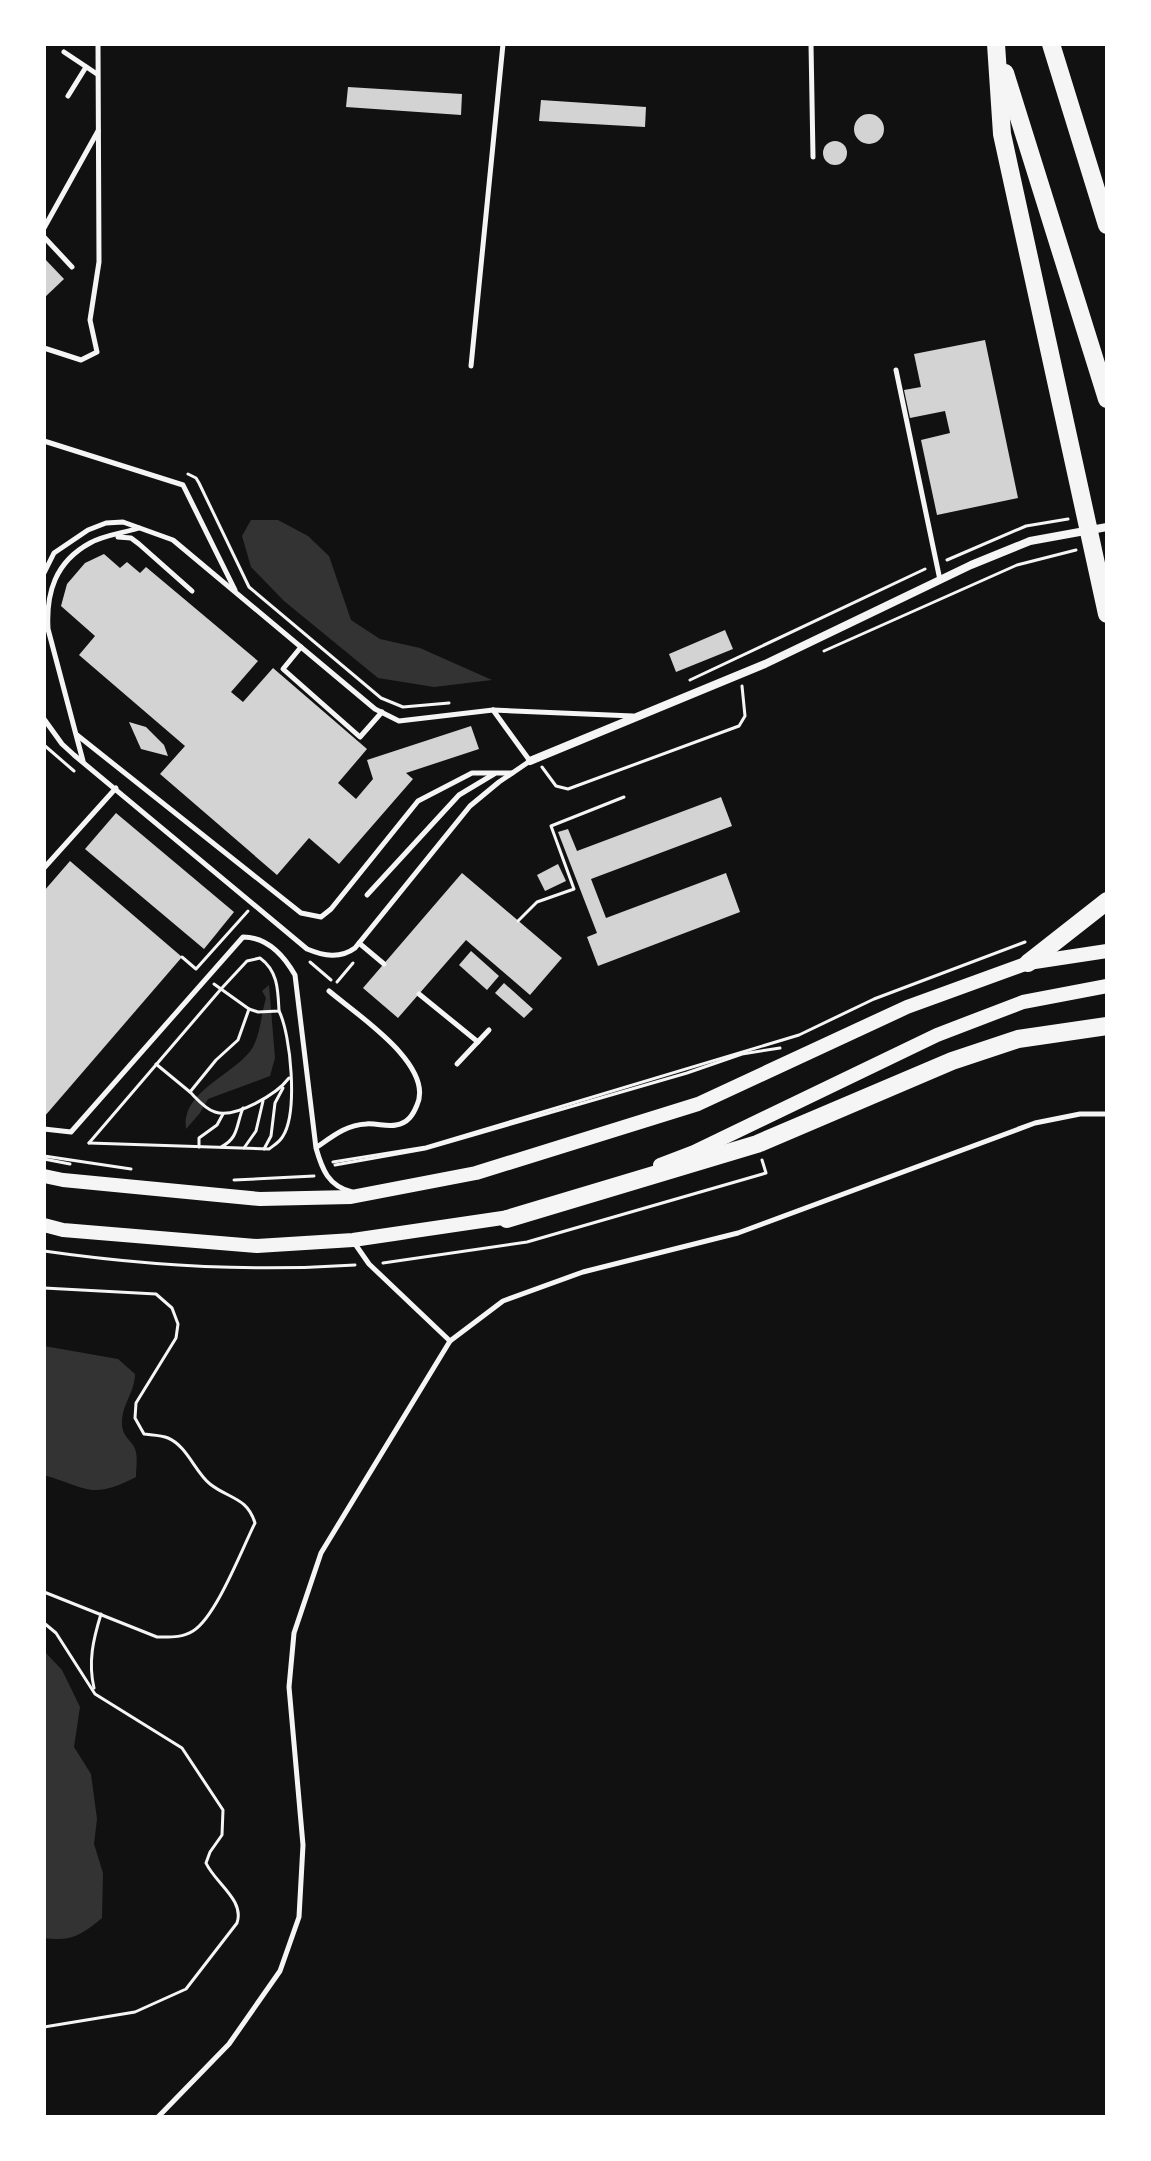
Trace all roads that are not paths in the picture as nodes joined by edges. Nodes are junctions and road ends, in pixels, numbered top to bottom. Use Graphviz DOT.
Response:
graph roads {
  1 [pos="98,44"];
  2 [pos="503,44"];
  3 [pos="811,44"];
  4 [pos="996,44"];
  5 [pos="1051,44"];
  6 [pos="64,52"];
  7 [pos="86,67"];
  8 [pos="98,75"];
  9 [pos="68,96"];
  10 [pos="98,131"];
  11 [pos="813,157"];
  12 [pos="1107,225"];
  13 [pos="44,228"];
  14 [pos="44,237"];
  15 [pos="72,267"];
  16 [pos="44,348"];
  17 [pos="471,366"];
  18 [pos="896,370"];
  19 [pos="1107,399"];
  20 [pos="44,441"];
  21 [pos="1107,527"];
  22 [pos="140,528"];
  23 [pos="113,536"];
  24 [pos="44,573"];
  25 [pos="940,580"];
  26 [pos="192,591"];
  27 [pos="237,593"];
  28 [pos="1107,614"];
  29 [pos="301,647"];
  30 [pos="493,710"];
  31 [pos="382,712"];
  32 [pos="642,716"];
  33 [pos="44,719"];
  34 [pos="77,735"];
  35 [pos="530,761"];
  36 [pos="84,762"];
  37 [pos="495,773"];
  38 [pos="512,773"];
  39 [pos="116,788"];
  40 [pos="44,868"];
  41 [pos="367,895"];
  42 [pos="1107,901"];
  43 [pos="359,943"];
  44 [pos="1107,951"];
  45 [pos="1028,963"];
  46 [pos="384,964"];
  47 [pos="1107,986"];
  48 [pos="329,991"];
  49 [pos="419,994"];
  50 [pos="1107,1026"];
  51 [pos="489,1030"];
  52 [pos="478,1042"];
  53 [pos="457,1064"];
  54 [pos="1107,1114"];
  55 [pos="44,1129"];
  56 [pos="316,1148"];
  57 [pos="44,1176"];
  58 [pos="364,1194"];
  59 [pos="507,1219"];
  60 [pos="44,1225"];
  61 [pos="353,1240"];
  62 [pos="450,1341"];
  63 [pos="158,2117"];
  1 -- 8 [label="lane"];
  2 -- 17 [label="lane"];
  3 -- 11 [label="lane"];
  4 -- 19 [label="highway"];
  4 -- 28 [label="highway"];
  5 -- 12 [label="highway"];
  6 -- 7 [label="lane"];
  7 -- 8 [label="lane"];
  7 -- 9 [label="lane"];
  8 -- 10 [label="lane"];
  10 -- 13 [label="lane"];
  10 -- 16 [label="lane"];
  14 -- 15 [label="lane"];
  18 -- 25 [label="lane"];
  20 -- 27 [label="lane"];
  21 -- 25 [label="street"];
  22 -- 23 [label="lane"];
  22 -- 24 [label="lane"];
  22 -- 27 [label="lane"];
  23 -- 26 [label="lane"];
  23 -- 34 [label="lane"];
  25 -- 32 [label="street"];
  27 -- 29 [label="lane"];
  29 -- 31 [label="lane"];
  29 -- 31 [label="lane"];
  30 -- 31 [label="lane"];
  30 -- 32 [label="lane"];
  30 -- 35 [label="lane"];
  32 -- 35 [label="street"];
  33 -- 36 [label="lane"];
  34 -- 36 [label="lane"];
  34 -- 37 [label="lane"];
  35 -- 38 [label="lane"];
  36 -- 39 [label="lane"];
  37 -- 38 [label="lane"];
  37 -- 41 [label="lane"];
  38 -- 43 [label="lane"];
  39 -- 40 [label="lane"];
  39 -- 43 [label="lane"];
  42 -- 45 [label="highway"];
  43 -- 46 [label="lane"];
  44 -- 45 [label="main road"];
  45 -- 58 [label="main road"];
  47 -- 59 [label="main road"];
  48 -- 56 [label="lane"];
  49 -- 52 [label="lane"];
  50 -- 59 [label="highway"];
  51 -- 52 [label="lane"];
  52 -- 53 [label="lane"];
  54 -- 62 [label="lane"];
  55 -- 56 [label="lane"];
  56 -- 58 [label="lane"];
  57 -- 58 [label="main road"];
  59 -- 61 [label="main road"];
  60 -- 61 [label="main road"];
  61 -- 62 [label="lane"];
  62 -- 63 [label="lane"];
}
